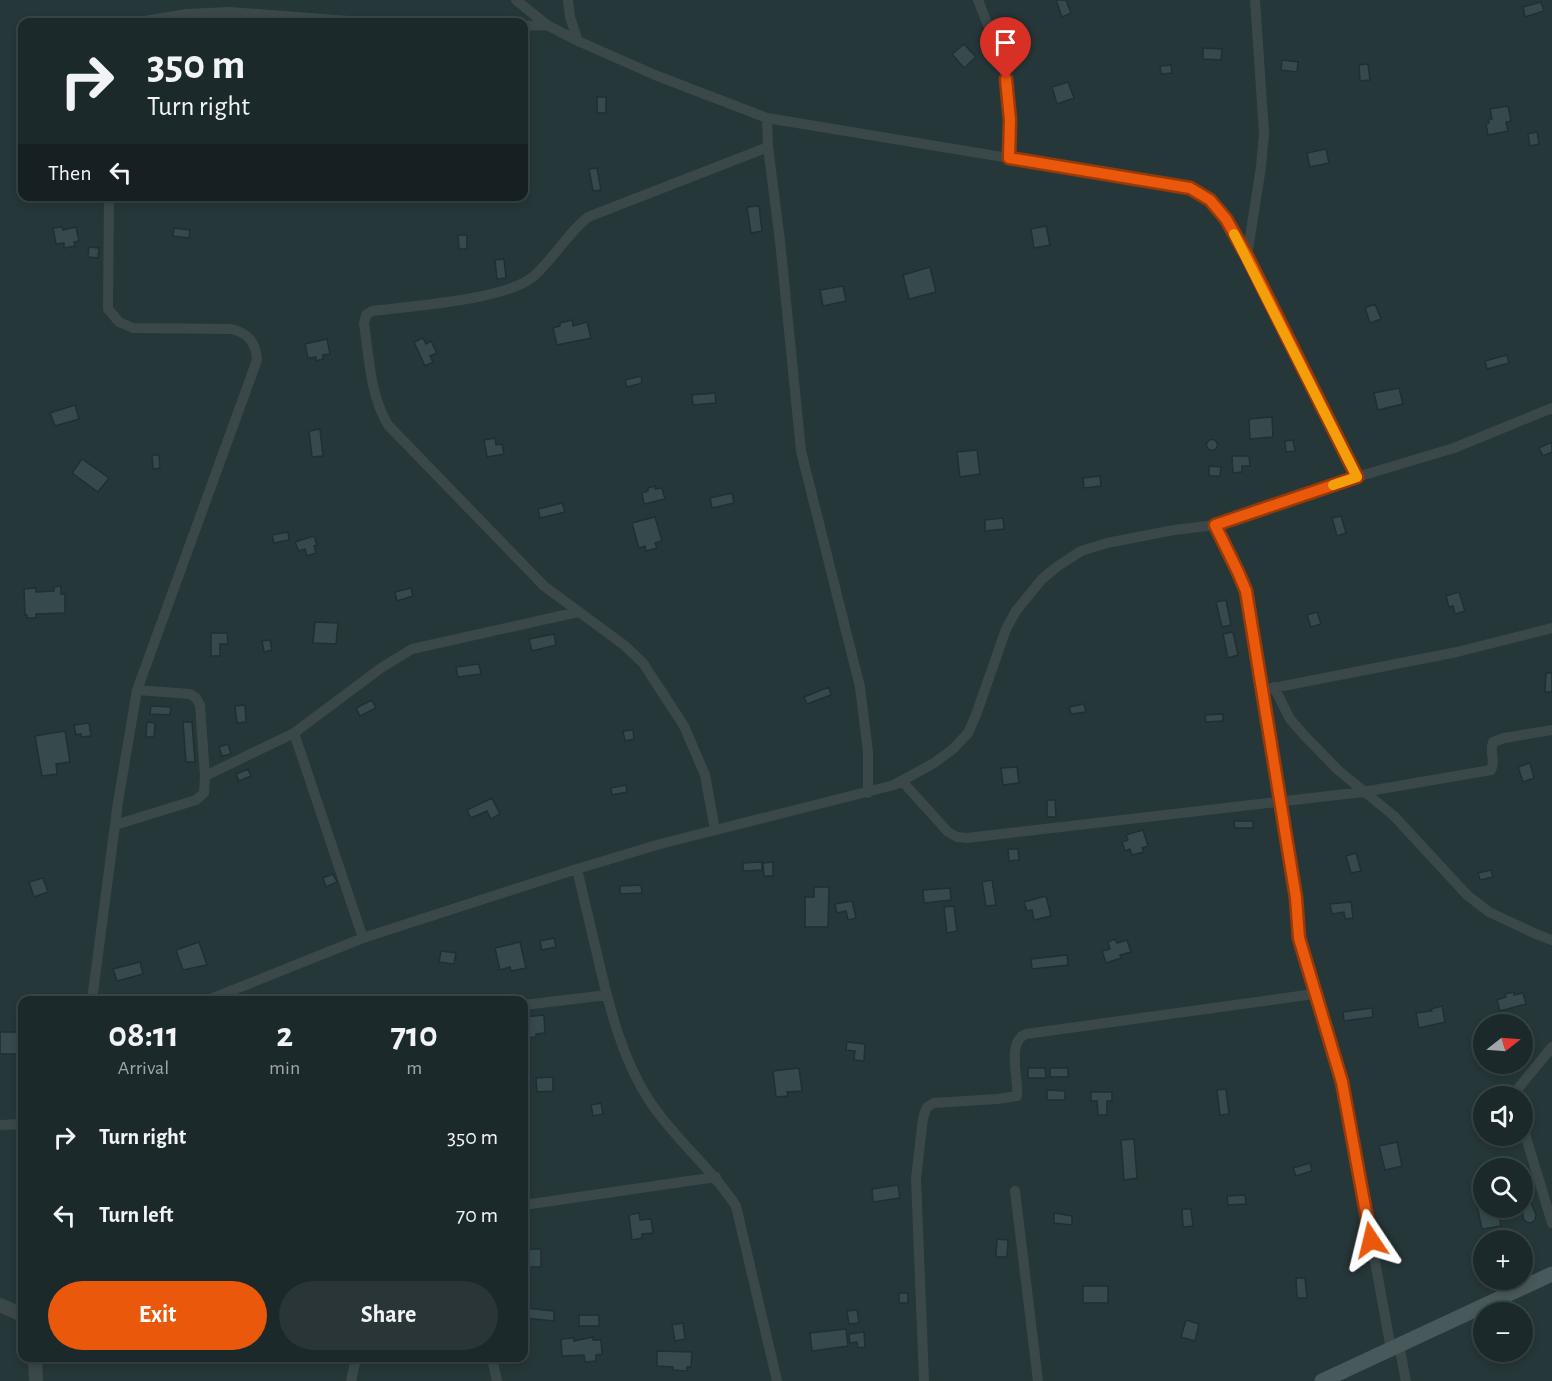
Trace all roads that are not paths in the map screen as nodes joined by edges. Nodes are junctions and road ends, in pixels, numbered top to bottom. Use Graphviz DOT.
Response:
graph roads {
  1 [pos="516,0"];
  2 [pos="568,0"];
  3 [pos="978,0"];
  4 [pos="1255,0"];
  5 [pos="163,18"];
  6 [pos="309,18"];
  7 [pos="547,25"];
  8 [pos="528,26"];
  9 [pos="578,41"];
  10 [pos="767,118"];
  11 [pos="768,147"];
  12 [pos="1009,158"];
  13 [pos="109,201"];
  14 [pos="1247,256"];
  15 [pos="1552,408"];
  16 [pos="1357,477"];
  17 [pos="1215,525"];
  18 [pos="578,612"];
  19 [pos="1552,628"];
  20 [pos="1275,687"];
  21 [pos="137,690"];
  22 [pos="1261,691"];
  23 [pos="1552,730"];
  24 [pos="294,733"];
  25 [pos="205,776"];
  26 [pos="902,781"];
  27 [pos="1363,792"];
  28 [pos="868,793"];
  29 [pos="1280,801"];
  30 [pos="115,825"];
  31 [pos="715,830"];
  32 [pos="577,869"];
  33 [pos="363,938"];
  34 [pos="1552,940"];
  35 [pos="607,994"];
  36 [pos="1314,994"];
  37 [pos="93,996"];
  38 [pos="218,996"];
  39 [pos="528,1004"];
  40 [pos="1552,1047"];
  41 [pos="1520,1086"];
  42 [pos="18,1124"];
  43 [pos="0,1125"];
  44 [pos="1529,1146"];
  45 [pos="716,1177"];
  46 [pos="1015,1191"];
  47 [pos="528,1204"];
  48 [pos="1552,1223"];
  49 [pos="1552,1274"];
  50 [pos="0,1305"];
  51 [pos="18,1313"];
  52 [pos="1395,1347"];
  53 [pos="35,1362"];
  54 [pos="355,1362"];
  55 [pos="493,1362"];
  56 [pos="36,1381"];
  57 [pos="351,1381"];
  58 [pos="497,1381"];
  59 [pos="777,1381"];
  60 [pos="924,1381"];
  61 [pos="1038,1381"];
  62 [pos="1322,1381"];
  63 [pos="1406,1381"];
  1 -- 7 [label="street"];
  2 -- 9 [label="street"];
  3 -- 12 [label="street"];
  4 -- 14 [label="street"];
  5 -- 6 [label="street"];
  7 -- 8 [label="street"];
  7 -- 9 [label="street"];
  9 -- 10 [label="street"];
  10 -- 11 [label="street"];
  10 -- 12 [label="street"];
  11 -- 18 [label="street"];
  11 -- 28 [label="street"];
  12 -- 14 [label="street"];
  13 -- 21 [label="street"];
  14 -- 16 [label="street"];
  15 -- 16 [label="street"];
  16 -- 17 [label="street"];
  17 -- 22 [label="street"];
  17 -- 26 [label="street"];
  18 -- 24 [label="street"];
  18 -- 31 [label="street"];
  19 -- 20 [label="street"];
  20 -- 22 [label="street"];
  20 -- 27 [label="street"];
  21 -- 25 [label="street"];
  21 -- 30 [label="street"];
  22 -- 29 [label="street"];
  23 -- 27 [label="street"];
  24 -- 25 [label="street"];
  24 -- 33 [label="street"];
  25 -- 30 [label="street"];
  26 -- 28 [label="street"];
  26 -- 29 [label="street"];
  27 -- 29 [label="street"];
  27 -- 34 [label="street"];
  28 -- 31 [label="street"];
  29 -- 36 [label="street"];
  30 -- 37 [label="street"];
  31 -- 32 [label="street"];
  32 -- 33 [label="street"];
  32 -- 35 [label="street"];
  33 -- 38 [label="street"];
  35 -- 39 [label="street"];
  35 -- 45 [label="street"];
  36 -- 52 [label="street"];
  36 -- 60 [label="street"];
  40 -- 41 [label="street"];
  42 -- 43 [label="street"];
  44 -- 48 [label="street"];
  45 -- 47 [label="street"];
  45 -- 59 [label="street"];
  46 -- 61 [label="street"];
  49 -- 52 [label="main road"];
  50 -- 51 [label="street"];
  52 -- 62 [label="main road"];
  52 -- 63 [label="street"];
  53 -- 56 [label="street"];
  54 -- 57 [label="street"];
  55 -- 58 [label="street"];
}
